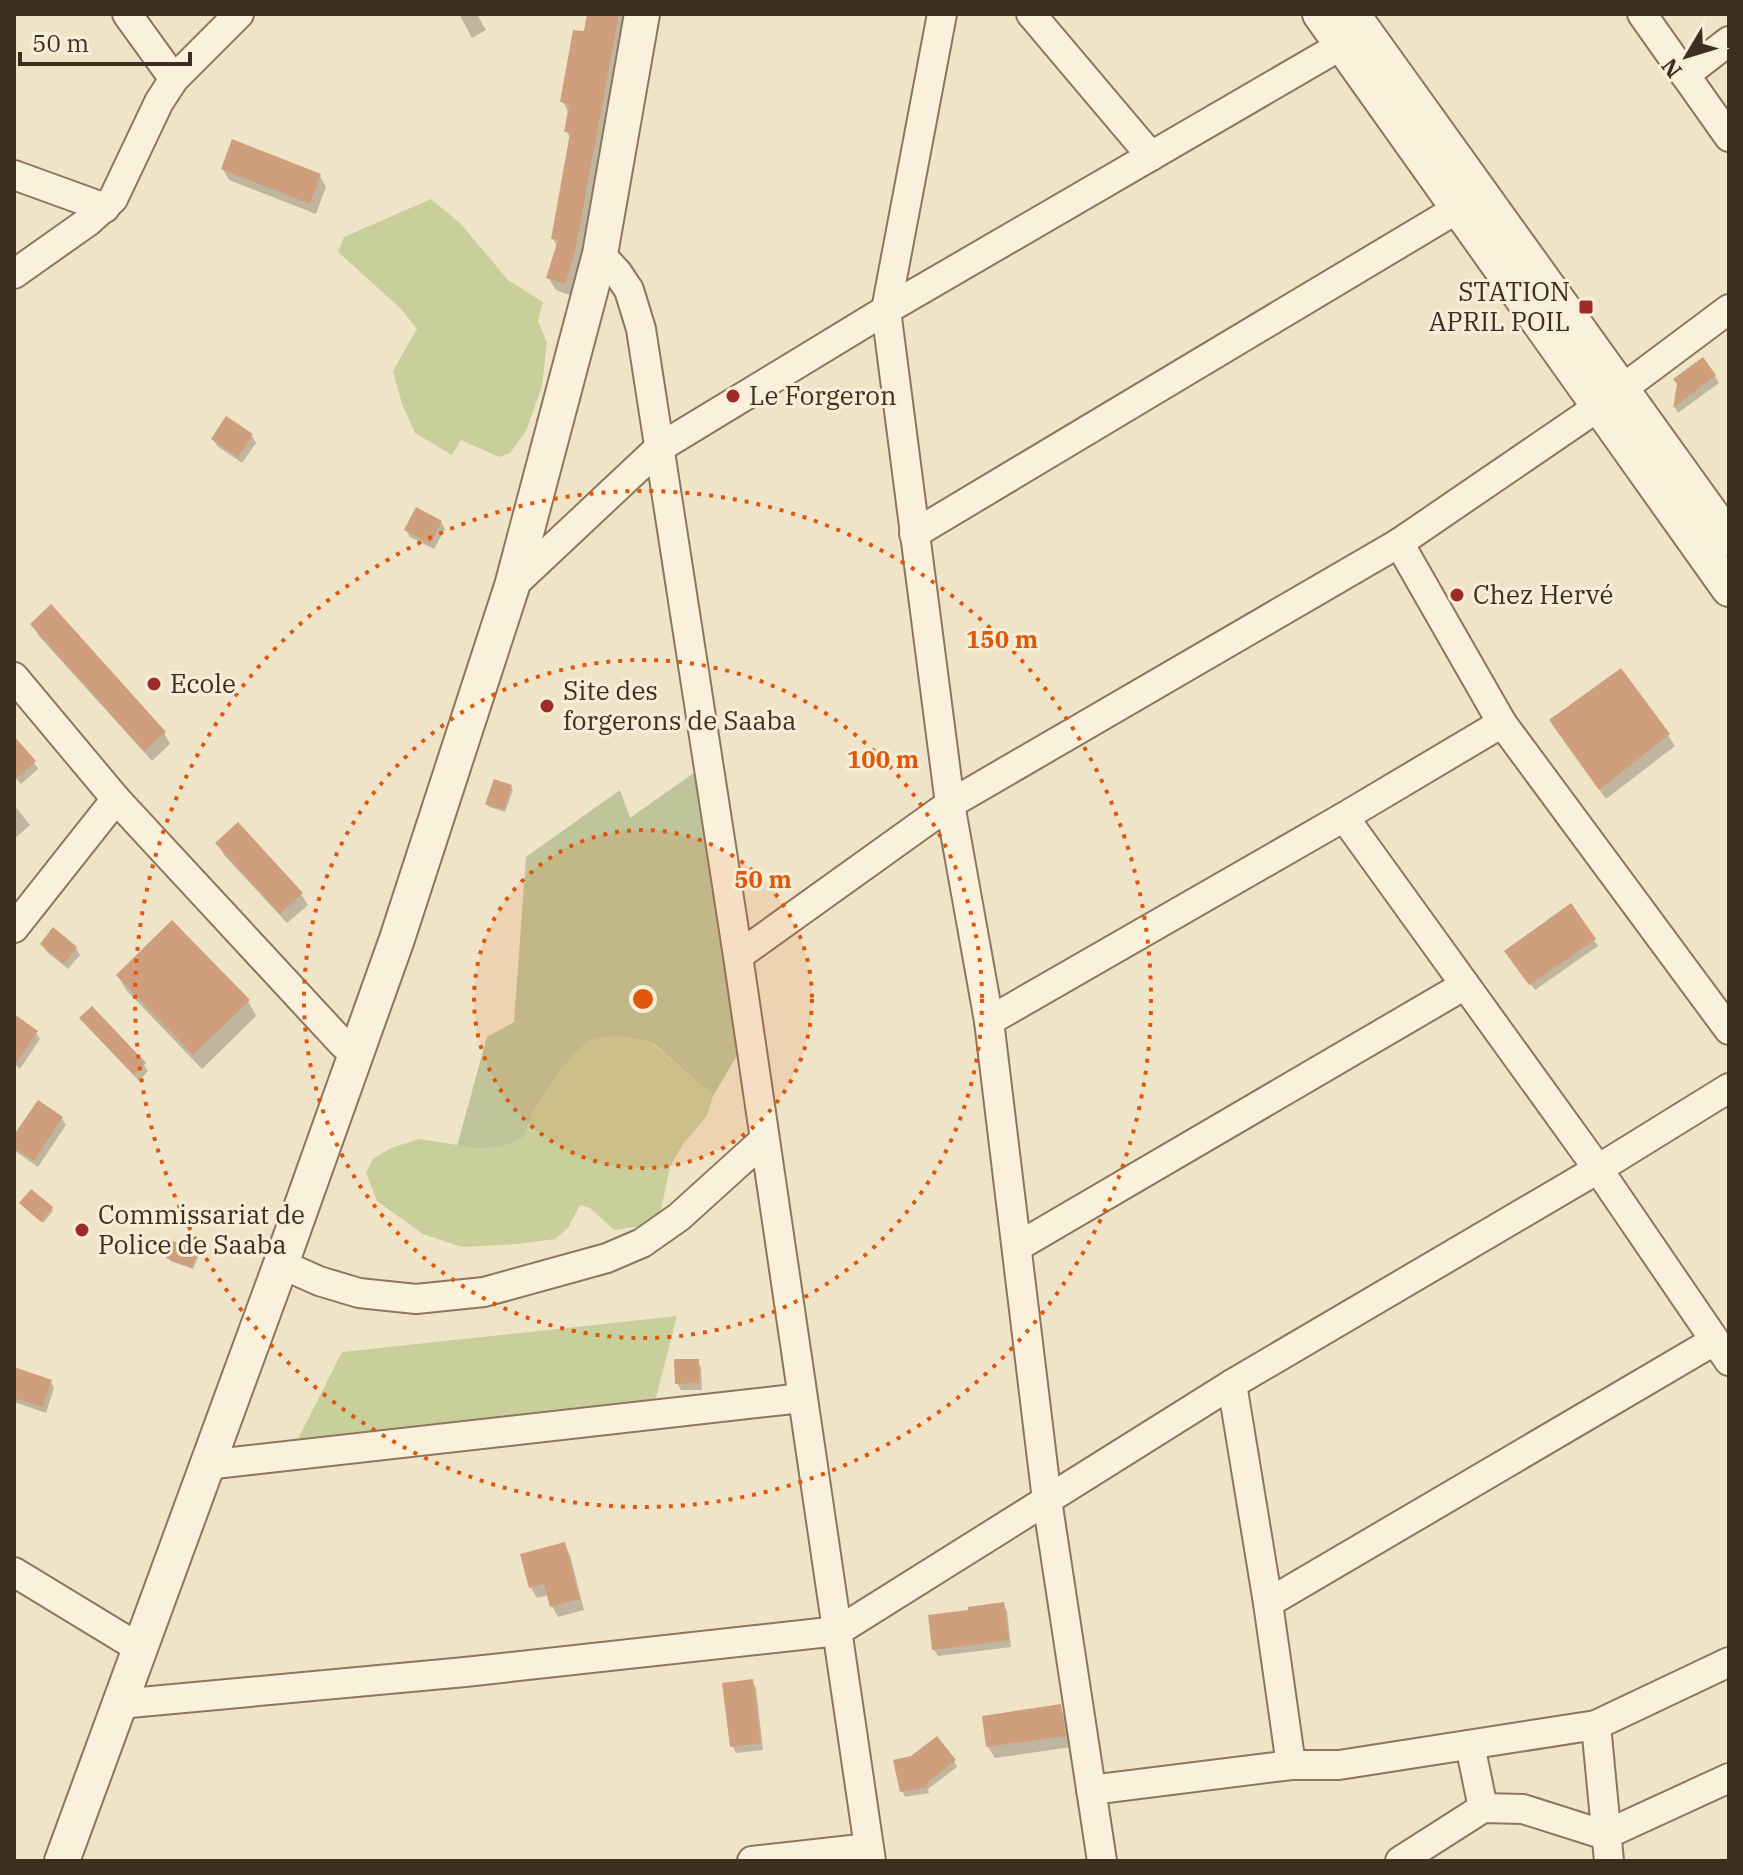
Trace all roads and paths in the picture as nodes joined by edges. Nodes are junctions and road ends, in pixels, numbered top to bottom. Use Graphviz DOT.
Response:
graph roads {
  1 [pos="127,14"];
  2 [pos="239,14"];
  3 [pos="642,14"];
  4 [pos="942,14"];
  5 [pos="1031,14"];
  6 [pos="1320,14"];
  7 [pos="1642,14"];
  8 [pos="1347,30"];
  9 [pos="1729,41"];
  10 [pos="1685,75"];
  11 [pos="174,79"];
  12 [pos="1729,137"];
  13 [pos="1151,156"];
  14 [pos="14,175"];
  15 [pos="105,208"];
  16 [pos="1457,209"];
  17 [pos="600,254"];
  18 [pos="14,274"];
  19 [pos="1729,309"];
  20 [pos="886,310"];
  21 [pos="1610,398"];
  22 [pos="659,448"];
  23 [pos="914,534"];
  24 [pos="1729,539"];
  25 [pos="1399,543"];
  26 [pos="512,586"];
  27 [pos="1729,589"];
  28 [pos="14,677"];
  29 [pos="1502,723"];
  30 [pos="116,799"];
  31 [pos="950,804"];
  32 [pos="1344,817"];
  33 [pos="14,928"];
  34 [pos="738,956"];
  35 [pos="1465,985"];
  36 [pos="989,1021"];
  37 [pos="1729,1030"];
  38 [pos="355,1055"];
  39 [pos="1729,1088"];
  40 [pos="764,1140"];
  41 [pos="1598,1169"];
  42 [pos="1017,1247"];
  43 [pos="281,1264"];
  44 [pos="1722,1351"];
  45 [pos="1232,1384"];
  46 [pos="802,1398"];
  47 [pos="206,1465"];
  48 [pos="1047,1500"];
  49 [pos="14,1572"];
  50 [pos="1268,1603"];
  51 [pos="838,1631"];
  52 [pos="139,1648"];
  53 [pos="1729,1662"];
  54 [pos="119,1704"];
  55 [pos="1596,1725"];
  56 [pos="1470,1745"];
  57 [pos="1291,1765"];
  58 [pos="1729,1778"];
  59 [pos="1091,1790"];
  60 [pos="1483,1808"];
  61 [pos="1607,1848"];
  62 [pos="870,1855"];
  63 [pos="62,1861"];
  64 [pos="752,1861"];
  65 [pos="1102,1861"];
  66 [pos="1400,1861"];
  1 -- 11 [label="street"];
  2 -- 11 [label="street"];
  3 -- 17 [label="street"];
  4 -- 20 [label="street"];
  5 -- 13 [label="street"];
  6 -- 8 [label="street"];
  7 -- 10 [label="street"];
  8 -- 13 [label="street"];
  8 -- 16 [label="street"];
  8 -- 21 [label="street"];
  9 -- 10 [label="street"];
  10 -- 12 [label="street"];
  11 -- 15 [label="street"];
  13 -- 20 [label="street"];
  14 -- 15 [label="street"];
  15 -- 18 [label="street"];
  16 -- 21 [label="street"];
  16 -- 23 [label="street"];
  17 -- 22 [label="street"];
  17 -- 26 [label="street"];
  19 -- 21 [label="street"];
  20 -- 22 [label="street"];
  20 -- 23 [label="street"];
  21 -- 24 [label="street"];
  21 -- 25 [label="street"];
  21 -- 27 [label="street"];
  22 -- 26 [label="street"];
  22 -- 34 [label="street"];
  23 -- 31 [label="street"];
  25 -- 29 [label="street"];
  25 -- 31 [label="street"];
  26 -- 38 [label="street"];
  28 -- 30 [label="street"];
  29 -- 32 [label="street"];
  29 -- 37 [label="street"];
  30 -- 33 [label="street"];
  30 -- 38 [label="street"];
  31 -- 34 [label="street"];
  31 -- 36 [label="street"];
  32 -- 35 [label="street"];
  32 -- 36 [label="street"];
  34 -- 40 [label="street"];
  35 -- 41 [label="street"];
  35 -- 42 [label="street"];
  36 -- 42 [label="street"];
  38 -- 43 [label="street"];
  39 -- 41 [label="street"];
  40 -- 43 [label="street"];
  40 -- 46 [label="street"];
  41 -- 44 [label="street"];
  41 -- 45 [label="street"];
  42 -- 48 [label="street"];
  43 -- 47 [label="street"];
  44 -- 50 [label="street"];
  45 -- 48 [label="street"];
  45 -- 50 [label="street"];
  46 -- 47 [label="street"];
  46 -- 51 [label="street"];
  47 -- 52 [label="street"];
  48 -- 51 [label="street"];
  48 -- 59 [label="street"];
  49 -- 52 [label="street"];
  50 -- 57 [label="street"];
  51 -- 54 [label="street"];
  51 -- 62 [label="street"];
  52 -- 54 [label="street"];
  53 -- 55 [label="street"];
  54 -- 63 [label="street"];
  55 -- 56 [label="street"];
  55 -- 61 [label="street"];
  56 -- 57 [label="street"];
  56 -- 60 [label="street"];
  57 -- 59 [label="street"];
  58 -- 61 [label="street"];
  59 -- 65 [label="street"];
  60 -- 61 [label="street"];
  60 -- 66 [label="street"];
  62 -- 64 [label="street"];
}
